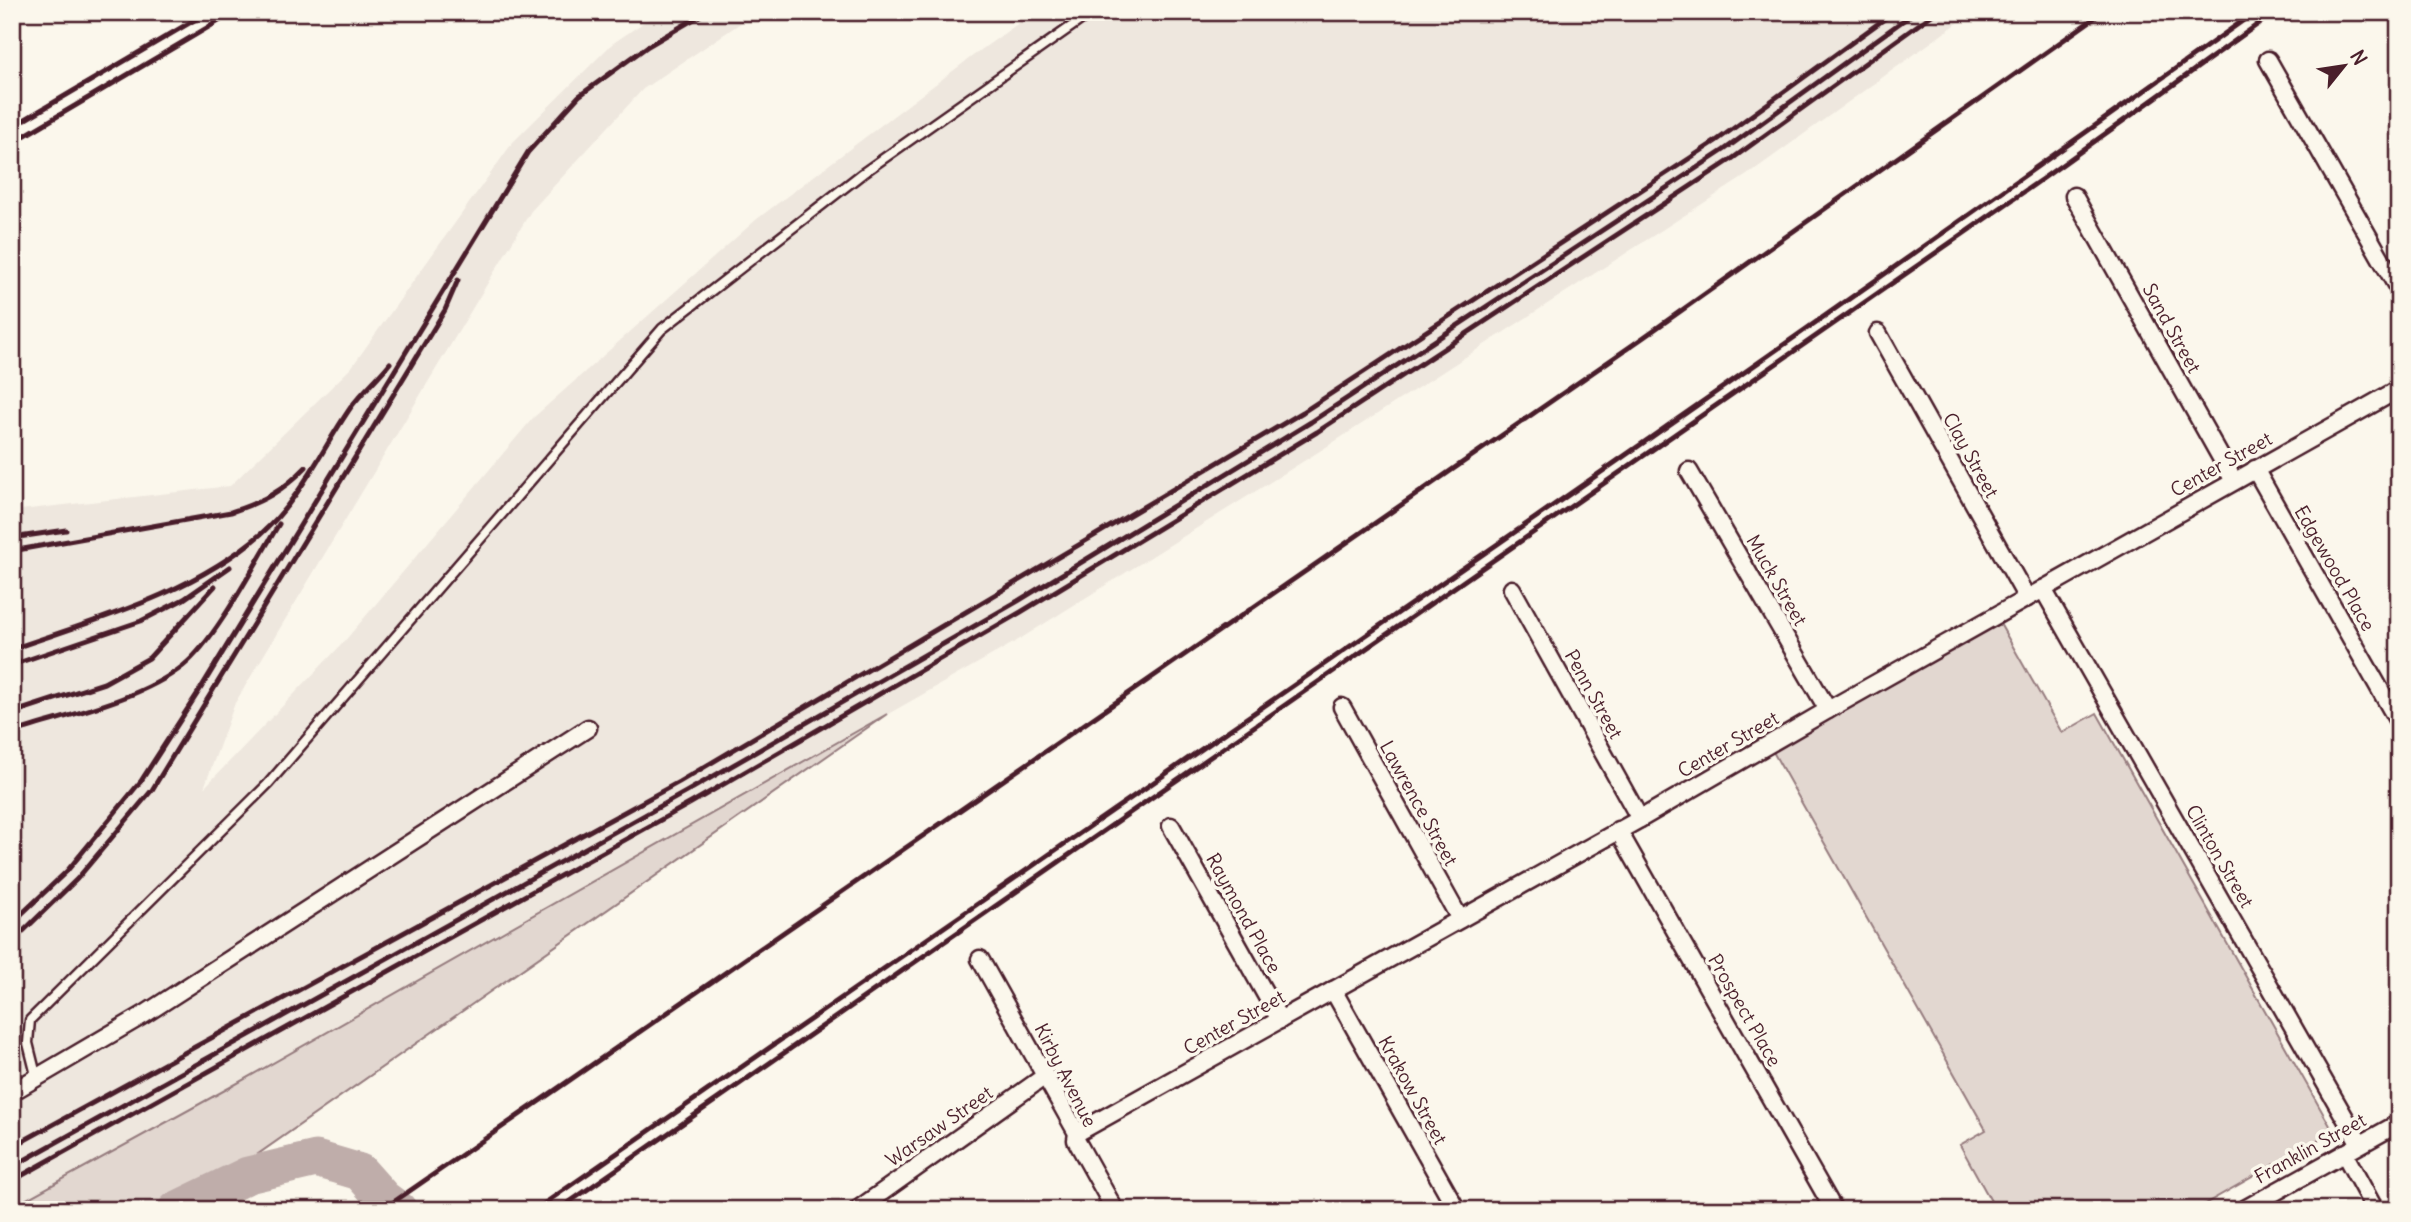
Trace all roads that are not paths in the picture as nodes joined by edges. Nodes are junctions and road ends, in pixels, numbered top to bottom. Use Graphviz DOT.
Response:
graph roads {
  1 [pos="1092,12"];
  2 [pos="2268,60"];
  3 [pos="2074,196"];
  4 [pos="2399,290"];
  5 [pos="1878,333"];
  6 [pos="2399,389"];
  7 [pos="2255,469"];
  8 [pos="1689,471"];
  9 [pos="2234,481"];
  10 [pos="1512,589"];
  11 [pos="2043,589"];
  12 [pos="2027,598"];
  13 [pos="1342,707"];
  14 [pos="1828,710"];
  15 [pos="2399,723"];
  16 [pos="588,728"];
  17 [pos="1640,819"];
  18 [pos="1171,826"];
  19 [pos="1619,830"];
  20 [pos="1460,919"];
  21 [pos="980,959"];
  22 [pos="1333,990"];
  23 [pos="1280,1020"];
  24 [pos="1045,1076"];
  25 [pos="37,1079"];
  26 [pos="12,1092"];
  27 [pos="2399,1123"];
  28 [pos="1077,1133"];
  29 [pos="2360,1144"];
  30 [pos="2344,1153"];
  31 [pos="857,1210"];
  32 [pos="1115,1210"];
  33 [pos="1457,1210"];
  34 [pos="1834,1210"];
  35 [pos="2243,1210"];
  36 [pos="2375,1210"];
  1 -- 25 [label="lane"];
  2 -- 4 [label="street"];
  3 -- 9 [label="street, Sand Street"];
  5 -- 12 [label="street, Clay Street"];
  6 -- 7 [label="street, Center Street"];
  7 -- 9 [label="street, Center Street"];
  7 -- 15 [label="street, Edgewood Place"];
  8 -- 14 [label="street, Muck Street"];
  9 -- 11 [label="street, Center Street"];
  10 -- 17 [label="street, Penn Street"];
  11 -- 12 [label="street, Center Street"];
  11 -- 29 [label="street, Clinton Street"];
  12 -- 14 [label="street, Center Street"];
  13 -- 20 [label="street, Lawrence Street"];
  14 -- 17 [label="street, Center Street"];
  16 -- 25 [label="street"];
  17 -- 19 [label="street, Center Street"];
  18 -- 23 [label="street, Raymond Place"];
  19 -- 20 [label="street, Center Street"];
  19 -- 34 [label="street, Prospect Place"];
  20 -- 22 [label="street, Center Street"];
  21 -- 24 [label="street, Kirby Avenue"];
  22 -- 23 [label="street, Center Street"];
  22 -- 33 [label="street, Krakow Street"];
  23 -- 28 [label="street, Center Street"];
  24 -- 28 [label="street, Kirby Avenue"];
  24 -- 31 [label="street, Warsaw Street"];
  25 -- 26 [label="street"];
  27 -- 29 [label="street, Franklin Street"];
  28 -- 32 [label="street, Kirby Avenue"];
  29 -- 30 [label="street, Franklin Street"];
  30 -- 35 [label="street, Franklin Street"];
  30 -- 36 [label="street"];
}
